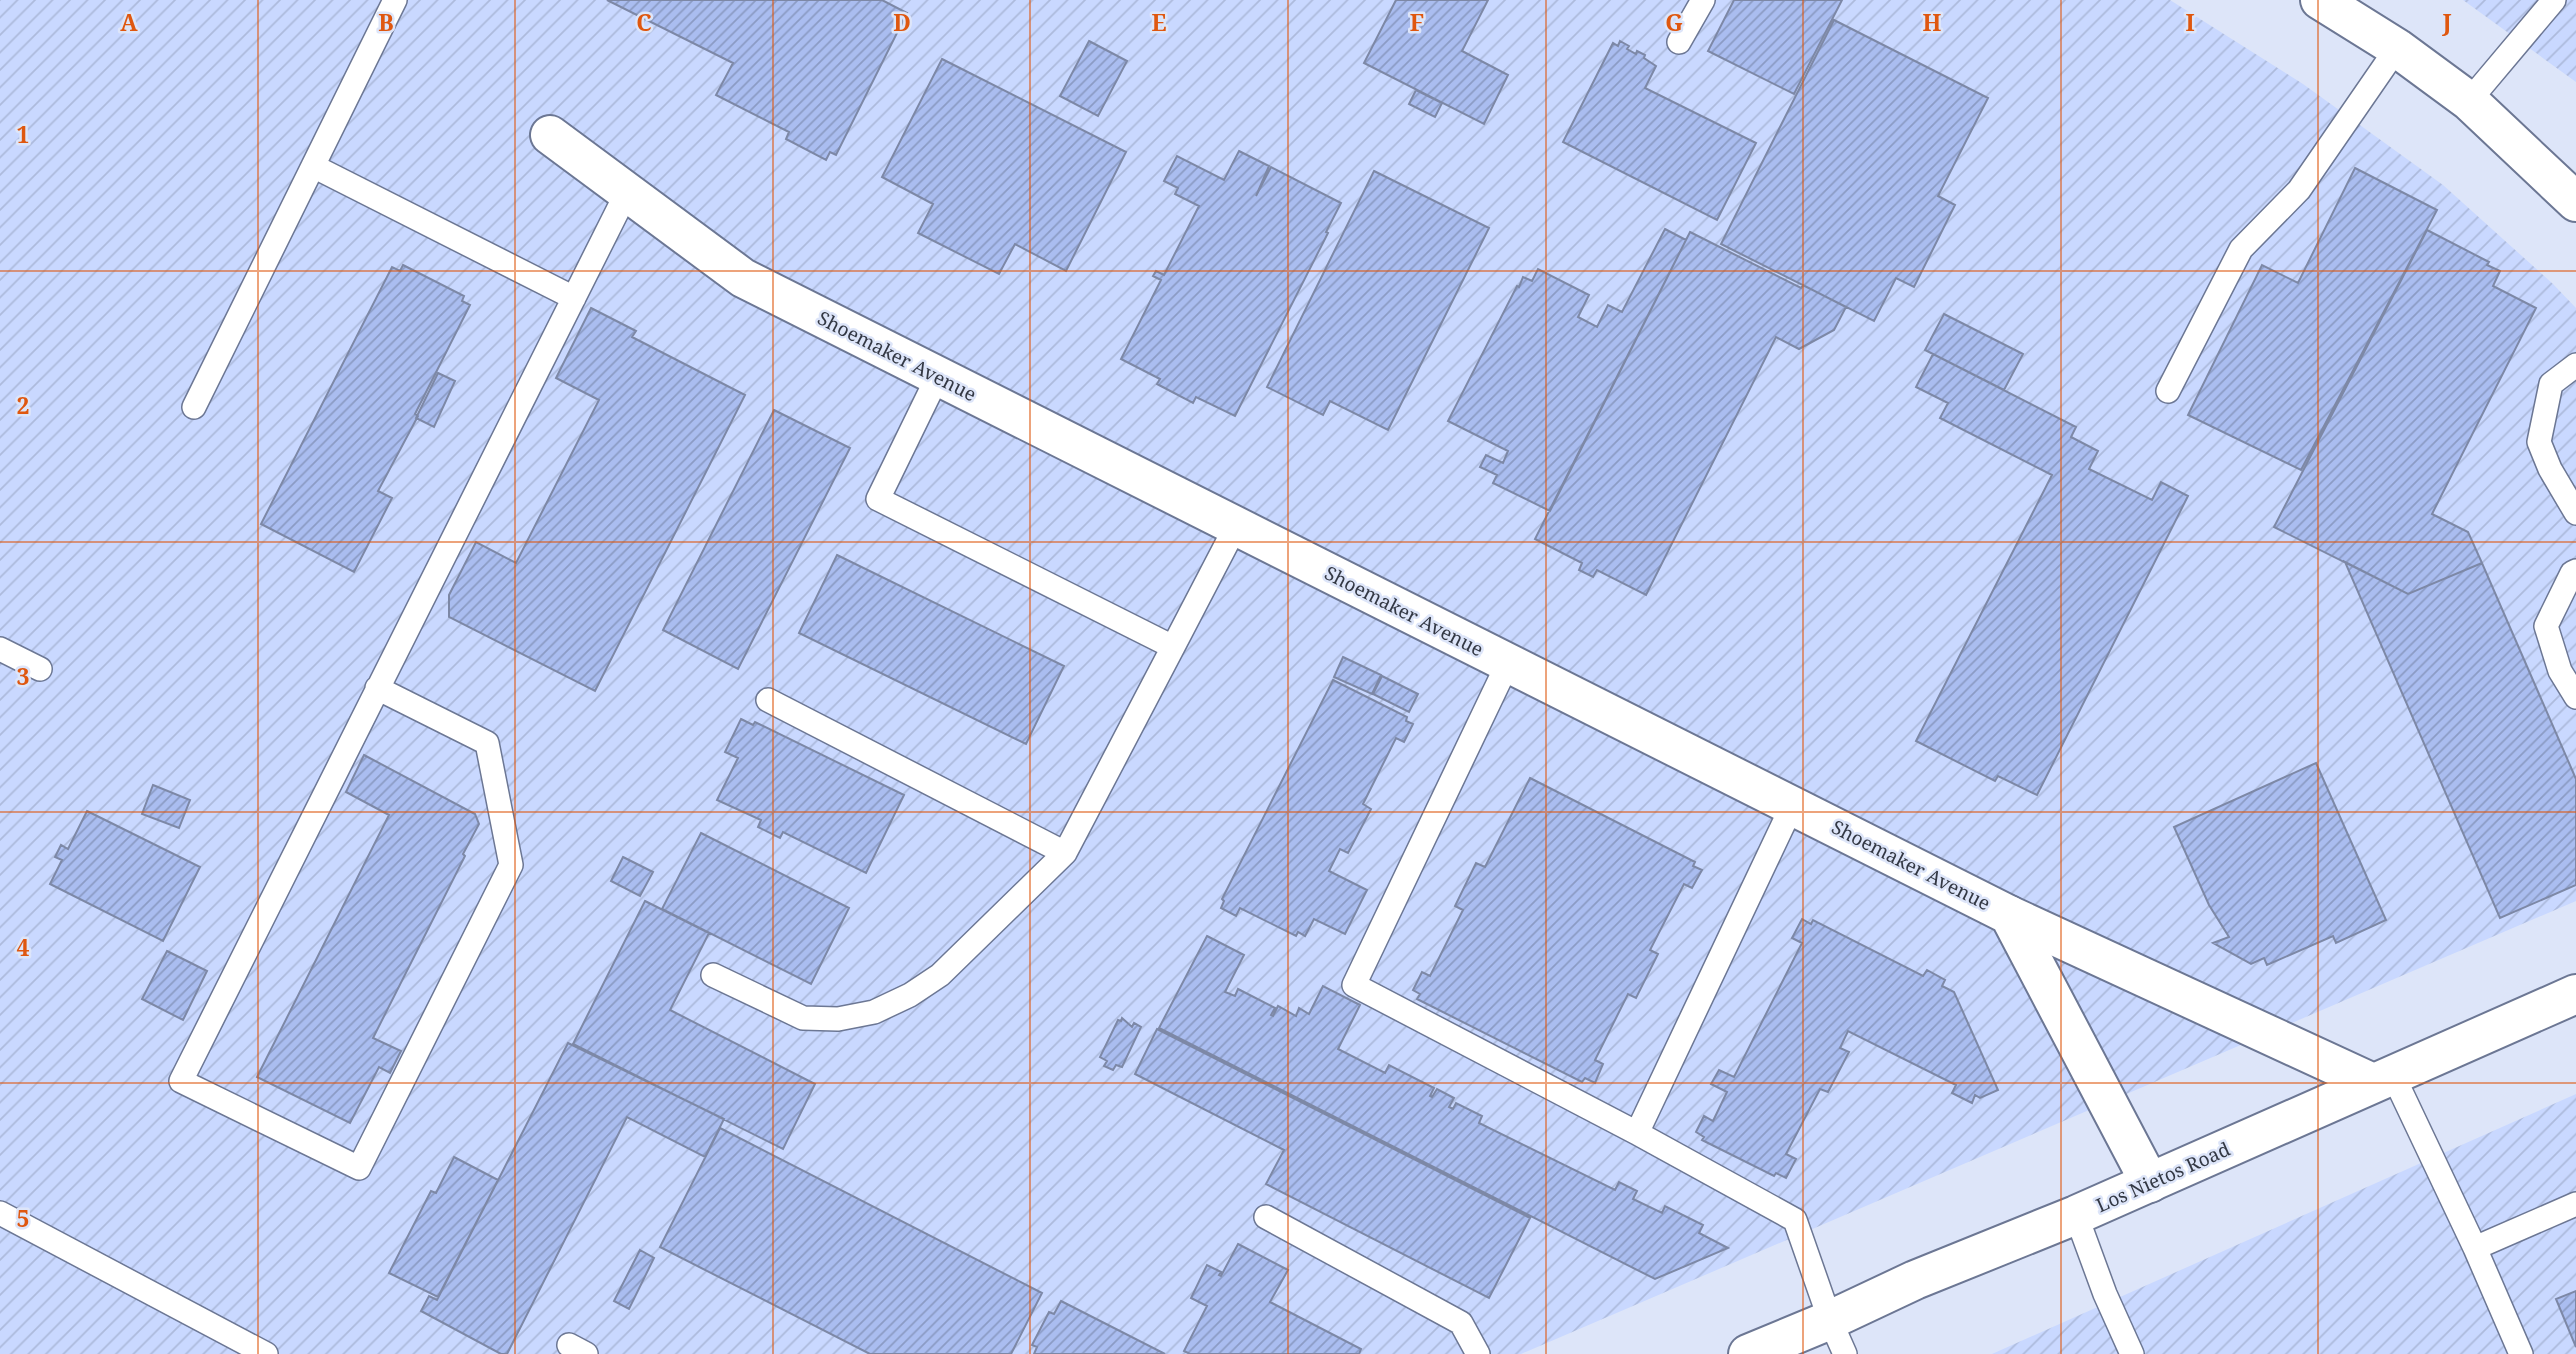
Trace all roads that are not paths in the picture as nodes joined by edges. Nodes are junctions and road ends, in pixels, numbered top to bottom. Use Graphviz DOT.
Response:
graph roads {
  1 [pos="395,0"];
  2 [pos="1703,0"];
  3 [pos="2320,0"];
  4 [pos="2554,0"];
  5 [pos="1679,43"];
  6 [pos="2397,48"];
  7 [pos="2469,102"];
  8 [pos="550,135"];
  9 [pos="313,166"];
  10 [pos="627,192"];
  11 [pos="2576,201"];
  12 [pos="574,298"];
  13 [pos="2576,365"];
  14 [pos="938,376"];
  15 [pos="2168,391"];
  16 [pos="194,407"];
  17 [pos="2576,513"];
  18 [pos="1236,526"];
  19 [pos="2576,571"];
  20 [pos="1173,647"];
  21 [pos="0,649"];
  22 [pos="1507,663"];
  23 [pos="40,669"];
  24 [pos="377,688"];
  25 [pos="2576,697"];
  26 [pos="768,700"];
  27 [pos="1792,806"];
  28 [pos="1065,853"];
  29 [pos="2009,915"];
  30 [pos="713,975"];
  31 [pos="2576,994"];
  32 [pos="2383,1079"];
  33 [pos="1637,1133"];
  34 [pos="2150,1183"];
  35 [pos="2576,1204"];
  36 [pos="0,1213"];
  37 [pos="2076,1215"];
  38 [pos="1266,1217"];
  39 [pos="2475,1248"];
  40 [pos="1830,1320"];
  41 [pos="266,1354"];
  42 [pos="1478,1354"];
  43 [pos="1748,1354"];
  44 [pos="1845,1354"];
  45 [pos="2132,1354"];
  46 [pos="2521,1354"];
  1 -- 9 [label="lane"];
  2 -- 5 [label="lane"];
  3 -- 6 [label="street"];
  4 -- 7 [label="lane"];
  6 -- 7 [label="street"];
  6 -- 15 [label="lane"];
  7 -- 11 [label="street"];
  8 -- 10 [label="street, Shoemaker Avenue"];
  9 -- 12 [label="lane"];
  9 -- 16 [label="lane"];
  10 -- 12 [label="lane"];
  10 -- 14 [label="street, Shoemaker Avenue"];
  12 -- 24 [label="lane"];
  13 -- 17 [label="lane"];
  14 -- 18 [label="street, Shoemaker Avenue"];
  14 -- 20 [label="lane"];
  18 -- 20 [label="lane"];
  18 -- 22 [label="street, Shoemaker Avenue"];
  19 -- 25 [label="lane"];
  20 -- 28 [label="lane"];
  21 -- 23 [label="lane"];
  22 -- 27 [label="street, Shoemaker Avenue"];
  22 -- 33 [label="lane"];
  24 -- 24 [label="lane"];
  26 -- 28 [label="lane"];
  27 -- 29 [label="street, Shoemaker Avenue"];
  27 -- 33 [label="lane"];
  28 -- 30 [label="lane"];
  29 -- 32 [label="street"];
  29 -- 34 [label="street, Shoemaker Avenue"];
  31 -- 32 [label="street, Los Nietos Road"];
  32 -- 34 [label="street, Los Nietos Road"];
  32 -- 39 [label="lane"];
  33 -- 40 [label="lane"];
  34 -- 37 [label="street, Los Nietos Road"];
  35 -- 39 [label="lane"];
  36 -- 41 [label="lane"];
  37 -- 40 [label="street, Los Nietos Road"];
  37 -- 45 [label="lane"];
  38 -- 42 [label="lane"];
  39 -- 46 [label="lane"];
  40 -- 43 [label="street, Los Nietos Road"];
  40 -- 44 [label="lane"];
}
